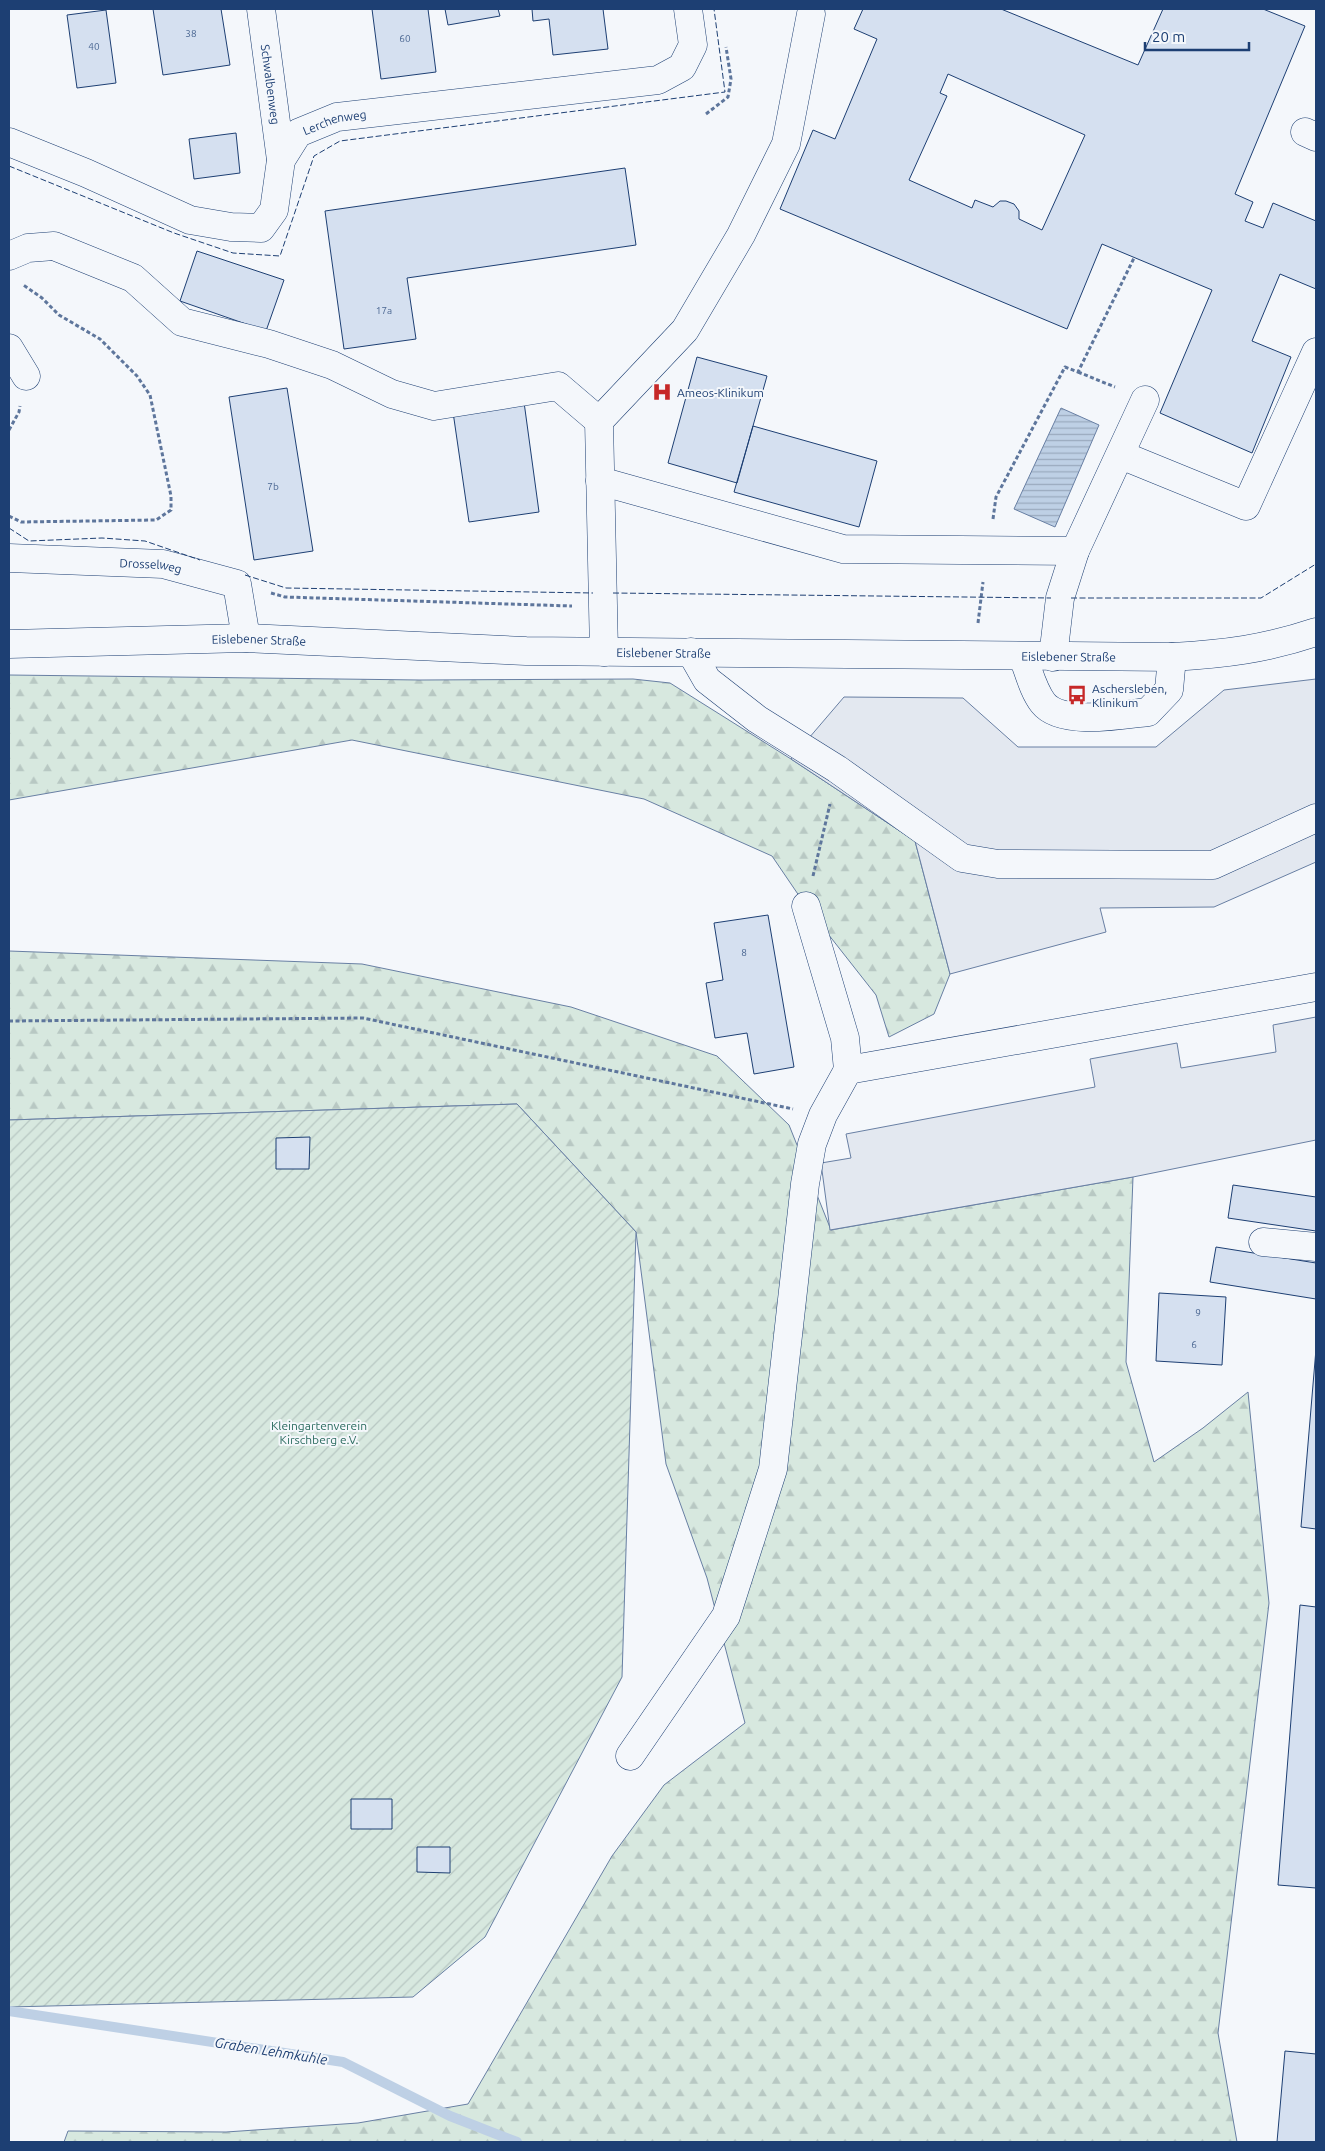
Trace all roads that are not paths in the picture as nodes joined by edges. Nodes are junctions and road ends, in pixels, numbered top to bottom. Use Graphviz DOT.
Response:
graph roads {
  1 [pos="260,9"];
  2 [pos="688,9"];
  3 [pos="812,14"];
  4 [pos="9,142"];
  5 [pos="282,160"];
  6 [pos="12,268"];
  7 [pos="9,348"];
  8 [pos="1316,352"];
  9 [pos="26,376"];
  10 [pos="1146,400"];
  11 [pos="599,422"];
  12 [pos="1121,455"];
  13 [pos="600,481"];
  14 [pos="1075,551"];
  15 [pos="9,558"];
  16 [pos="1316,632"];
  17 [pos="246,638"];
  18 [pos="9,644"];
  19 [pos="604,652"];
  20 [pos="691,652"];
  21 [pos="1023,657"];
  22 [pos="1053,657"];
  23 [pos="1172,658"];
  24 [pos="1316,818"];
  25 [pos="806,906"];
  26 [pos="1315,987"];
  27 [pos="848,1070"];
  28 [pos="1263,1242"];
  29 [pos="1316,1247"];
  30 [pos="630,1756"];
  1 -- 5 [label="main road, Schwalbenweg"];
  2 -- 5 [label="main road, Lerchenweg"];
  3 -- 11 [label="main road"];
  4 -- 5 [label="main road, Lerchenweg"];
  6 -- 11 [label="main road"];
  7 -- 9 [label="main road"];
  8 -- 12 [label="main road"];
  10 -- 12 [label="main road"];
  11 -- 13 [label="main road"];
  12 -- 14 [label="main road"];
  13 -- 14 [label="main road"];
  13 -- 19 [label="main road"];
  14 -- 22 [label="main road"];
  15 -- 17 [label="main road, Drosselweg"];
  16 -- 23 [label="main road, Eislebener Straße"];
  17 -- 18 [label="main road, Eislebener Straße"];
  17 -- 19 [label="main road, Eislebener Straße"];
  19 -- 20 [label="main road, Eislebener Straße"];
  20 -- 21 [label="main road, Eislebener Straße"];
  20 -- 24 [label="main road"];
  21 -- 22 [label="main road, Eislebener Straße"];
  21 -- 23 [label="main road"];
  22 -- 23 [label="main road, Eislebener Straße"];
  25 -- 27 [label="main road"];
  26 -- 27 [label="main road"];
  27 -- 30 [label="main road"];
  28 -- 29 [label="main road"];
}
